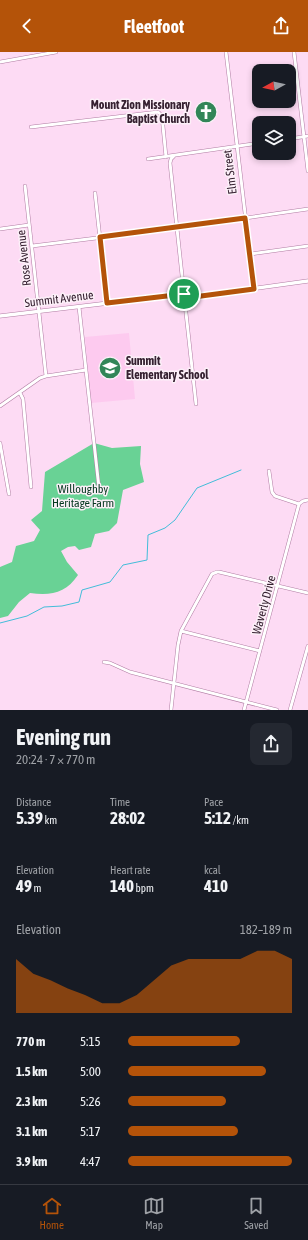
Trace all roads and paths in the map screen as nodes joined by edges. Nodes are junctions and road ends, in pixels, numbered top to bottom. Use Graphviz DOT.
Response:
graph roads {
  1 [pos="56,52"];
  2 [pos="226,52"];
  3 [pos="294,52"];
  4 [pos="0,62"];
  5 [pos="31,127"];
  6 [pos="306,136"];
  7 [pos="296,138"];
  8 [pos="252,144"];
  9 [pos="236,147"];
  10 [pos="166,156"];
  11 [pos="174,156"];
  12 [pos="148,159"];
  13 [pos="308,171"];
  14 [pos="26,186"];
  15 [pos="95,193"];
  16 [pos="308,209"];
  17 [pos="245,218"];
  18 [pos="29,225"];
  19 [pos="177,228"];
  20 [pos="0,229"];
  21 [pos="100,237"];
  22 [pos="32,246"];
  23 [pos="308,246"];
  24 [pos="250,254"];
  25 [pos="308,281"];
  26 [pos="254,289"];
  27 [pos="185,296"];
  28 [pos="107,303"];
  29 [pos="79,307"];
  30 [pos="39,312"];
  31 [pos="0,316"];
  32 [pos="86,370"];
  33 [pos="46,376"];
  34 [pos="20,394"];
  35 [pos="196,404"];
  36 [pos="0,406"];
  37 [pos="0,443"];
  38 [pos="269,471"];
  39 [pos="31,487"];
  40 [pos="99,488"];
  41 [pos="9,494"];
  42 [pos="308,500"];
  43 [pos="299,504"];
  44 [pos="278,587"];
  45 [pos="308,593"];
  46 [pos="181,631"];
  47 [pos="308,646"];
  48 [pos="260,651"];
  49 [pos="104,662"];
  50 [pos="173,684"];
  51 [pos="246,702"];
  52 [pos="171,710"];
  53 [pos="244,710"];
  54 [pos="277,710"];
  55 [pos="290,710"];
  1 -- 4 [label="street"];
  2 -- 9 [label="street, Elm Street"];
  3 -- 6 [label="street"];
  5 -- 10 [label="street"];
  6 -- 7 [label="street"];
  6 -- 13 [label="street"];
  8 -- 9 [label="street"];
  9 -- 11 [label="street"];
  9 -- 17 [label="street, Elm Street"];
  10 -- 11 [label="street"];
  10 -- 12 [label="street"];
  11 -- 19 [label="street"];
  14 -- 18 [label="street, Rose Avenue"];
  15 -- 21 [label="street"];
  16 -- 17 [label="street"];
  17 -- 19 [label="street"];
  17 -- 24 [label="street, Elm Street"];
  18 -- 20 [label="street"];
  18 -- 22 [label="street, Rose Avenue"];
  19 -- 21 [label="street"];
  19 -- 27 [label="street"];
  21 -- 22 [label="street"];
  21 -- 28 [label="street"];
  22 -- 30 [label="street, Rose Avenue"];
  23 -- 24 [label="street"];
  24 -- 26 [label="street, Elm Street"];
  25 -- 26 [label="street, Summit Avenue"];
  26 -- 27 [label="street, Summit Avenue"];
  27 -- 28 [label="street, Summit Avenue"];
  27 -- 35 [label="street"];
  28 -- 29 [label="street, Summit Avenue"];
  29 -- 30 [label="street, Summit Avenue"];
  29 -- 32 [label="street"];
  30 -- 31 [label="street, Summit Avenue"];
  30 -- 33 [label="street, Rose Avenue"];
  32 -- 33 [label="street"];
  32 -- 40 [label="street"];
  33 -- 34 [label="street"];
  34 -- 36 [label="street"];
  34 -- 39 [label="street"];
  37 -- 41 [label="street"];
  38 -- 43 [label="street"];
  42 -- 43 [label="street"];
  43 -- 44 [label="street, Waverly Drive"];
  44 -- 45 [label="street"];
  44 -- 46 [label="street"];
  44 -- 48 [label="street, Waverly Drive"];
  46 -- 48 [label="street"];
  46 -- 50 [label="street"];
  47 -- 55 [label="street"];
  48 -- 51 [label="street, Waverly Drive"];
  49 -- 50 [label="street"];
  50 -- 51 [label="street"];
  50 -- 52 [label="street"];
  51 -- 53 [label="street, Waverly Drive"];
  51 -- 54 [label="street"];
}
